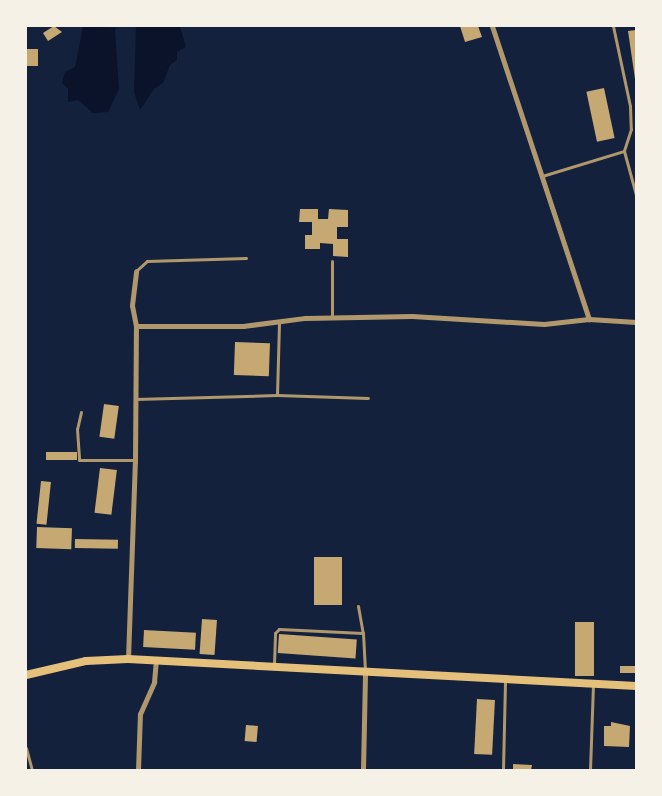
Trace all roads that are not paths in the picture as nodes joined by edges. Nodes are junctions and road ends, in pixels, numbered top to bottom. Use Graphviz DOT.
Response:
graph roads {
  1 [pos="492,26"];
  2 [pos="613,26"];
  3 [pos="624,151"];
  4 [pos="542,176"];
  5 [pos="636,195"];
  6 [pos="246,258"];
  7 [pos="332,261"];
  8 [pos="136,271"];
  9 [pos="332,318"];
  10 [pos="589,319"];
  11 [pos="279,321"];
  12 [pos="636,322"];
  13 [pos="136,326"];
  14 [pos="277,395"];
  15 [pos="368,398"];
  16 [pos="135,399"];
  17 [pos="81,412"];
  18 [pos="135,460"];
  19 [pos="358,606"];
  20 [pos="363,633"];
  21 [pos="128,659"];
  22 [pos="156,661"];
  23 [pos="274,666"];
  24 [pos="365,671"];
  25 [pos="26,675"];
  26 [pos="505,680"];
  27 [pos="593,685"];
  28 [pos="636,686"];
  29 [pos="26,748"];
  30 [pos="32,771"];
  31 [pos="138,771"];
  32 [pos="363,771"];
  33 [pos="503,771"];
  34 [pos="590,771"];
  1 -- 4 [label="street"];
  2 -- 3 [label="lane"];
  3 -- 4 [label="lane"];
  3 -- 5 [label="lane"];
  4 -- 10 [label="street"];
  6 -- 8 [label="lane"];
  7 -- 9 [label="lane"];
  8 -- 13 [label="street"];
  9 -- 10 [label="street"];
  9 -- 11 [label="street"];
  10 -- 12 [label="street"];
  11 -- 13 [label="street"];
  11 -- 14 [label="lane"];
  13 -- 16 [label="street"];
  14 -- 15 [label="lane"];
  14 -- 16 [label="lane"];
  16 -- 18 [label="street"];
  17 -- 18 [label="lane"];
  18 -- 21 [label="street"];
  19 -- 20 [label="lane"];
  20 -- 23 [label="lane"];
  20 -- 24 [label="lane"];
  21 -- 22 [label="main road"];
  21 -- 25 [label="main road"];
  22 -- 23 [label="main road"];
  22 -- 31 [label="street"];
  23 -- 24 [label="main road"];
  24 -- 26 [label="main road"];
  24 -- 32 [label="street"];
  26 -- 27 [label="main road"];
  26 -- 33 [label="lane"];
  27 -- 28 [label="main road"];
  27 -- 34 [label="lane"];
  29 -- 30 [label="lane"];
}
